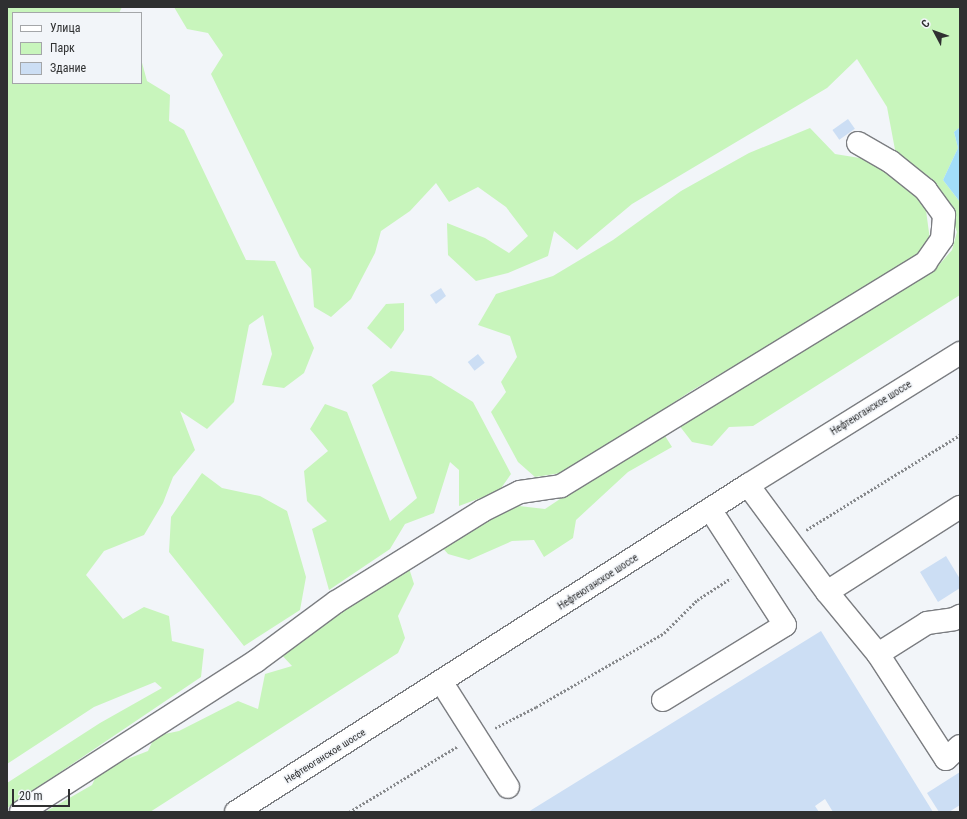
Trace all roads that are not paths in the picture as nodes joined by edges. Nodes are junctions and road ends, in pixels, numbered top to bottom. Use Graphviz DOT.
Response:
graph roads {
  1 [pos="858,143"];
  2 [pos="960,353"];
  3 [pos="748,485"];
  4 [pos="960,507"];
  5 [pos="710,509"];
  6 [pos="827,592"];
  7 [pos="958,622"];
  8 [pos="878,654"];
  9 [pos="442,682"];
  10 [pos="664,700"];
  11 [pos="960,746"];
  12 [pos="508,787"];
  13 [pos="21,812"];
  14 [pos="236,812"];
  1 -- 13 [label="main road"];
  2 -- 3 [label="main road, Нефтеюганское шоссе"];
  3 -- 5 [label="main road, Нефтеюганское шоссе"];
  3 -- 6 [label="main road"];
  4 -- 6 [label="main road"];
  5 -- 9 [label="main road, Нефтеюганское шоссе"];
  5 -- 10 [label="main road"];
  6 -- 8 [label="main road"];
  7 -- 8 [label="main road"];
  8 -- 11 [label="main road"];
  9 -- 12 [label="main road"];
  9 -- 14 [label="main road, Нефтеюганское шоссе"];
}
